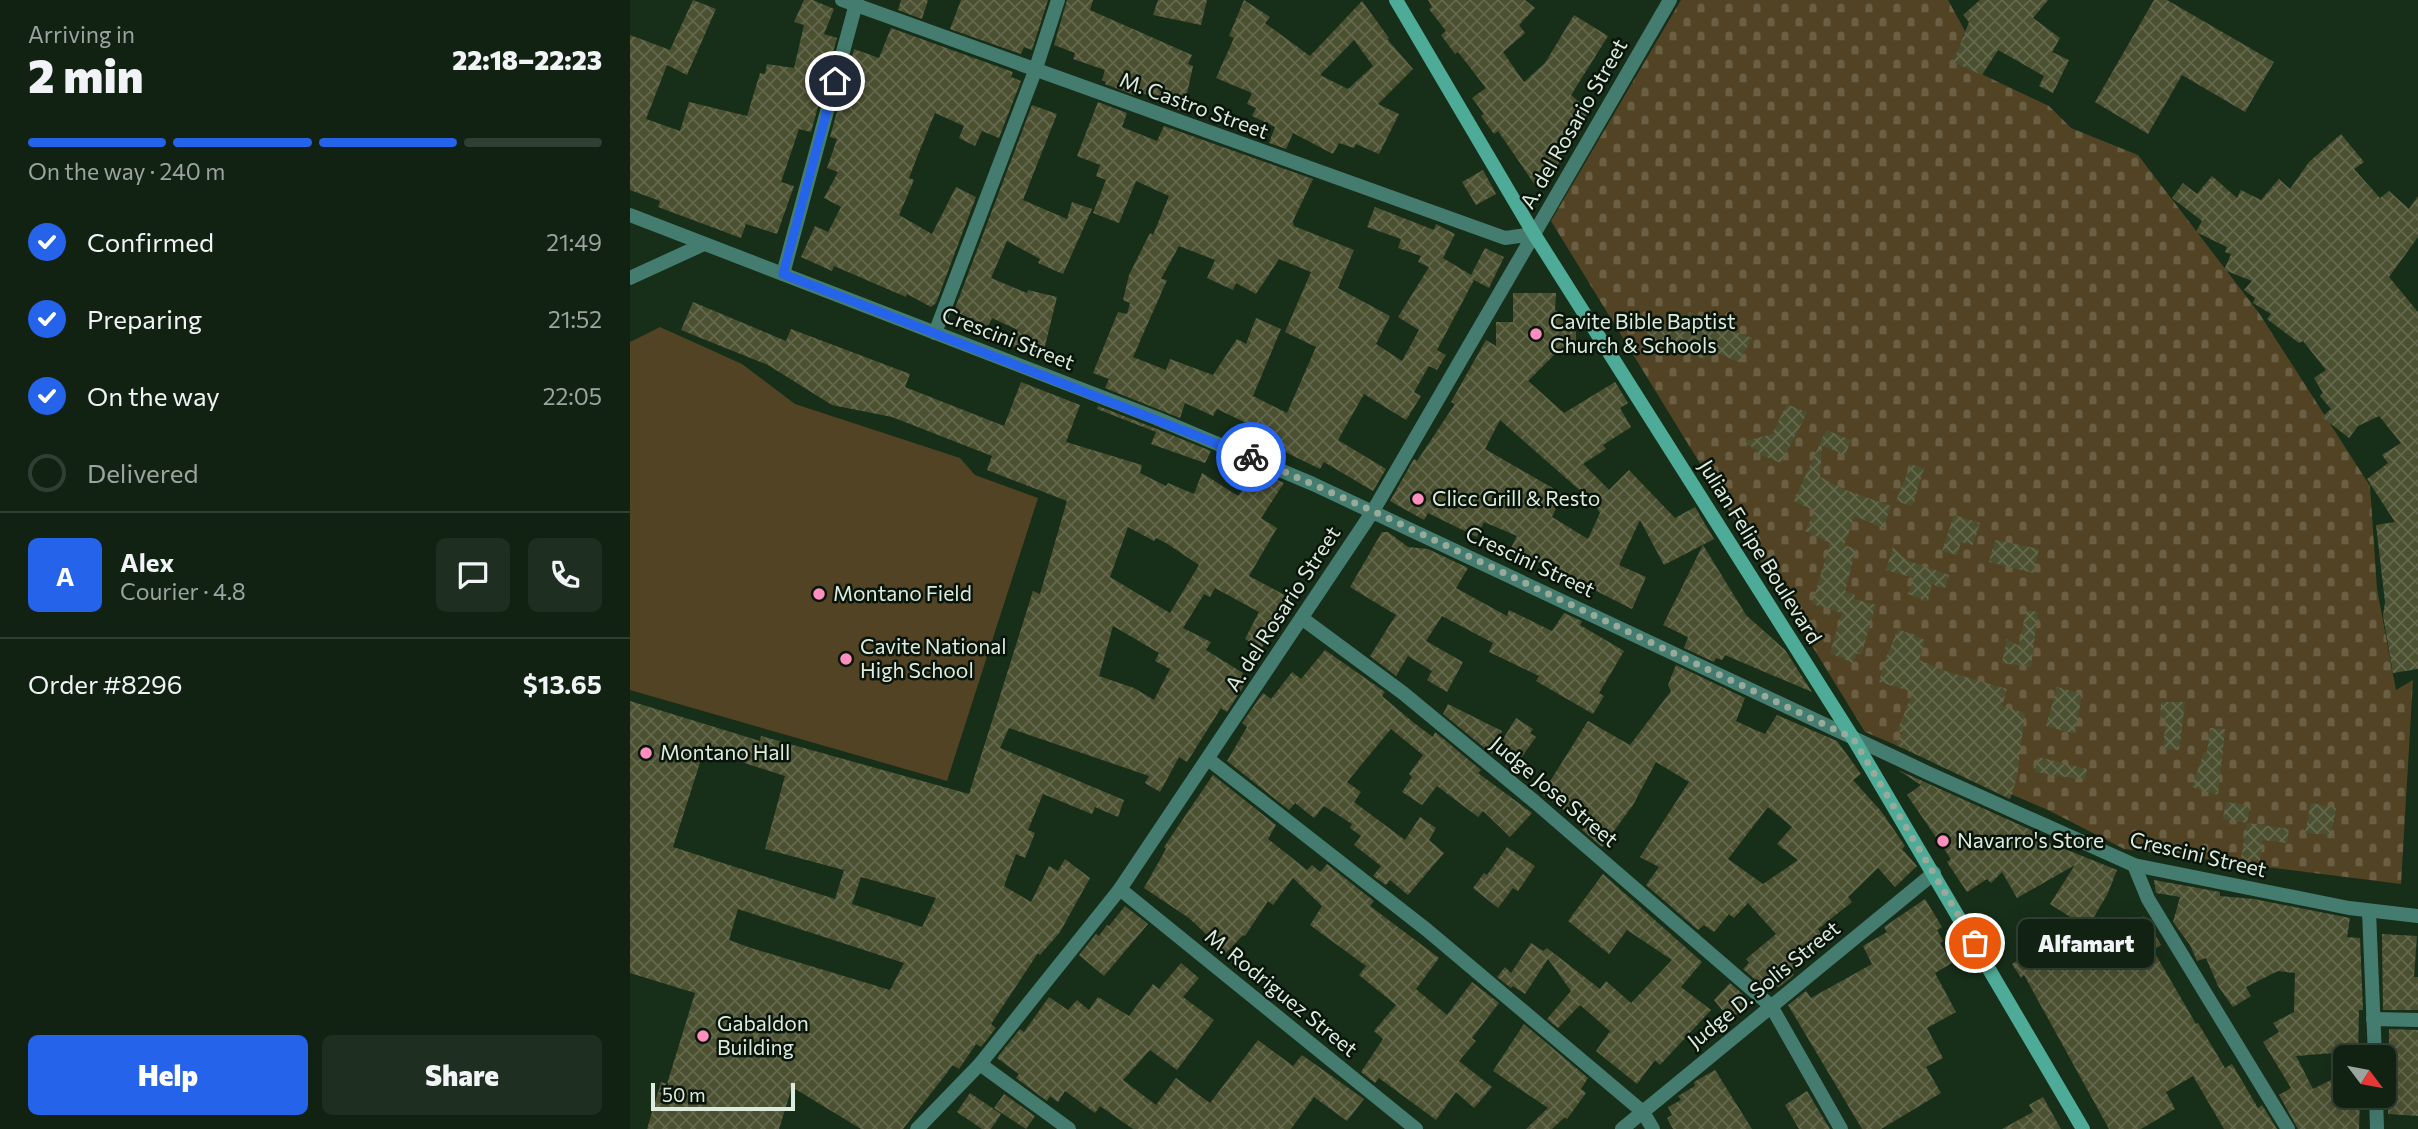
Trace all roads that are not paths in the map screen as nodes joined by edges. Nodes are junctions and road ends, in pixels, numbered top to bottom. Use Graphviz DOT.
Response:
graph roads {
  1 [pos="1058,0"];
  2 [pos="1396,0"];
  3 [pos="1670,0"];
  4 [pos="852,2"];
  5 [pos="1035,71"];
  6 [pos="630,215"];
  7 [pos="1534,234"];
  8 [pos="704,244"];
  9 [pos="783,274"];
  10 [pos="630,278"];
  11 [pos="935,333"];
  12 [pos="1373,511"];
  13 [pos="1303,619"];
  14 [pos="1853,738"];
  15 [pos="1208,760"];
  16 [pos="2134,865"];
  17 [pos="1934,873"];
  18 [pos="1120,889"];
  19 [pos="2369,911"];
  20 [pos="2418,916"];
  21 [pos="1771,1006"];
  22 [pos="2373,1019"];
  23 [pos="2418,1020"];
  24 [pos="2374,1045"];
  25 [pos="980,1064"];
  26 [pos="2376,1108"];
  27 [pos="1643,1112"];
  28 [pos="916,1129"];
  29 [pos="1069,1129"];
  30 [pos="1416,1129"];
  31 [pos="1622,1129"];
  32 [pos="1653,1129"];
  33 [pos="1841,1129"];
  34 [pos="2083,1129"];
  35 [pos="2288,1129"];
  36 [pos="2377,1129"];
  1 -- 5 [label="street"];
  2 -- 7 [label="main road, Julian Felipe Boulevard"];
  3 -- 7 [label="street, A. del Rosario Street"];
  4 -- 5 [label="street, M. Castro Street"];
  4 -- 9 [label="street"];
  5 -- 7 [label="street, M. Castro Street"];
  5 -- 11 [label="street"];
  6 -- 8 [label="street, Crescini Street"];
  7 -- 12 [label="street, A. del Rosario Street"];
  7 -- 14 [label="main road, Julian Felipe Boulevard"];
  8 -- 9 [label="street, Crescini Street"];
  8 -- 10 [label="street"];
  9 -- 11 [label="street, Crescini Street"];
  11 -- 12 [label="street, Crescini Street"];
  12 -- 13 [label="street, A. del Rosario Street"];
  12 -- 14 [label="street, Crescini Street"];
  13 -- 15 [label="street, A. del Rosario Street"];
  13 -- 21 [label="street, Judge Jose Street"];
  14 -- 16 [label="street, Crescini Street"];
  14 -- 17 [label="main road, Julian Felipe Boulevard"];
  15 -- 18 [label="street, A. del Rosario Street"];
  15 -- 27 [label="street"];
  16 -- 19 [label="street, Crescini Street"];
  16 -- 35 [label="street"];
  17 -- 21 [label="street, Judge D. Solis Street"];
  17 -- 34 [label="main road, Julian Felipe Boulevard"];
  18 -- 25 [label="street, A. del Rosario Street"];
  18 -- 30 [label="street, M. Rodriguez Street"];
  19 -- 20 [label="street, Crescini Street"];
  19 -- 22 [label="street"];
  21 -- 27 [label="street, Judge D. Solis Street"];
  21 -- 33 [label="street, Judge Jose Street"];
  22 -- 23 [label="street"];
  22 -- 24 [label="street"];
  25 -- 28 [label="street, A. del Rosario Street"];
  25 -- 29 [label="street"];
  26 -- 36 [label="street"];
  27 -- 31 [label="street, Judge D. Solis Street"];
  27 -- 32 [label="street"];
}
